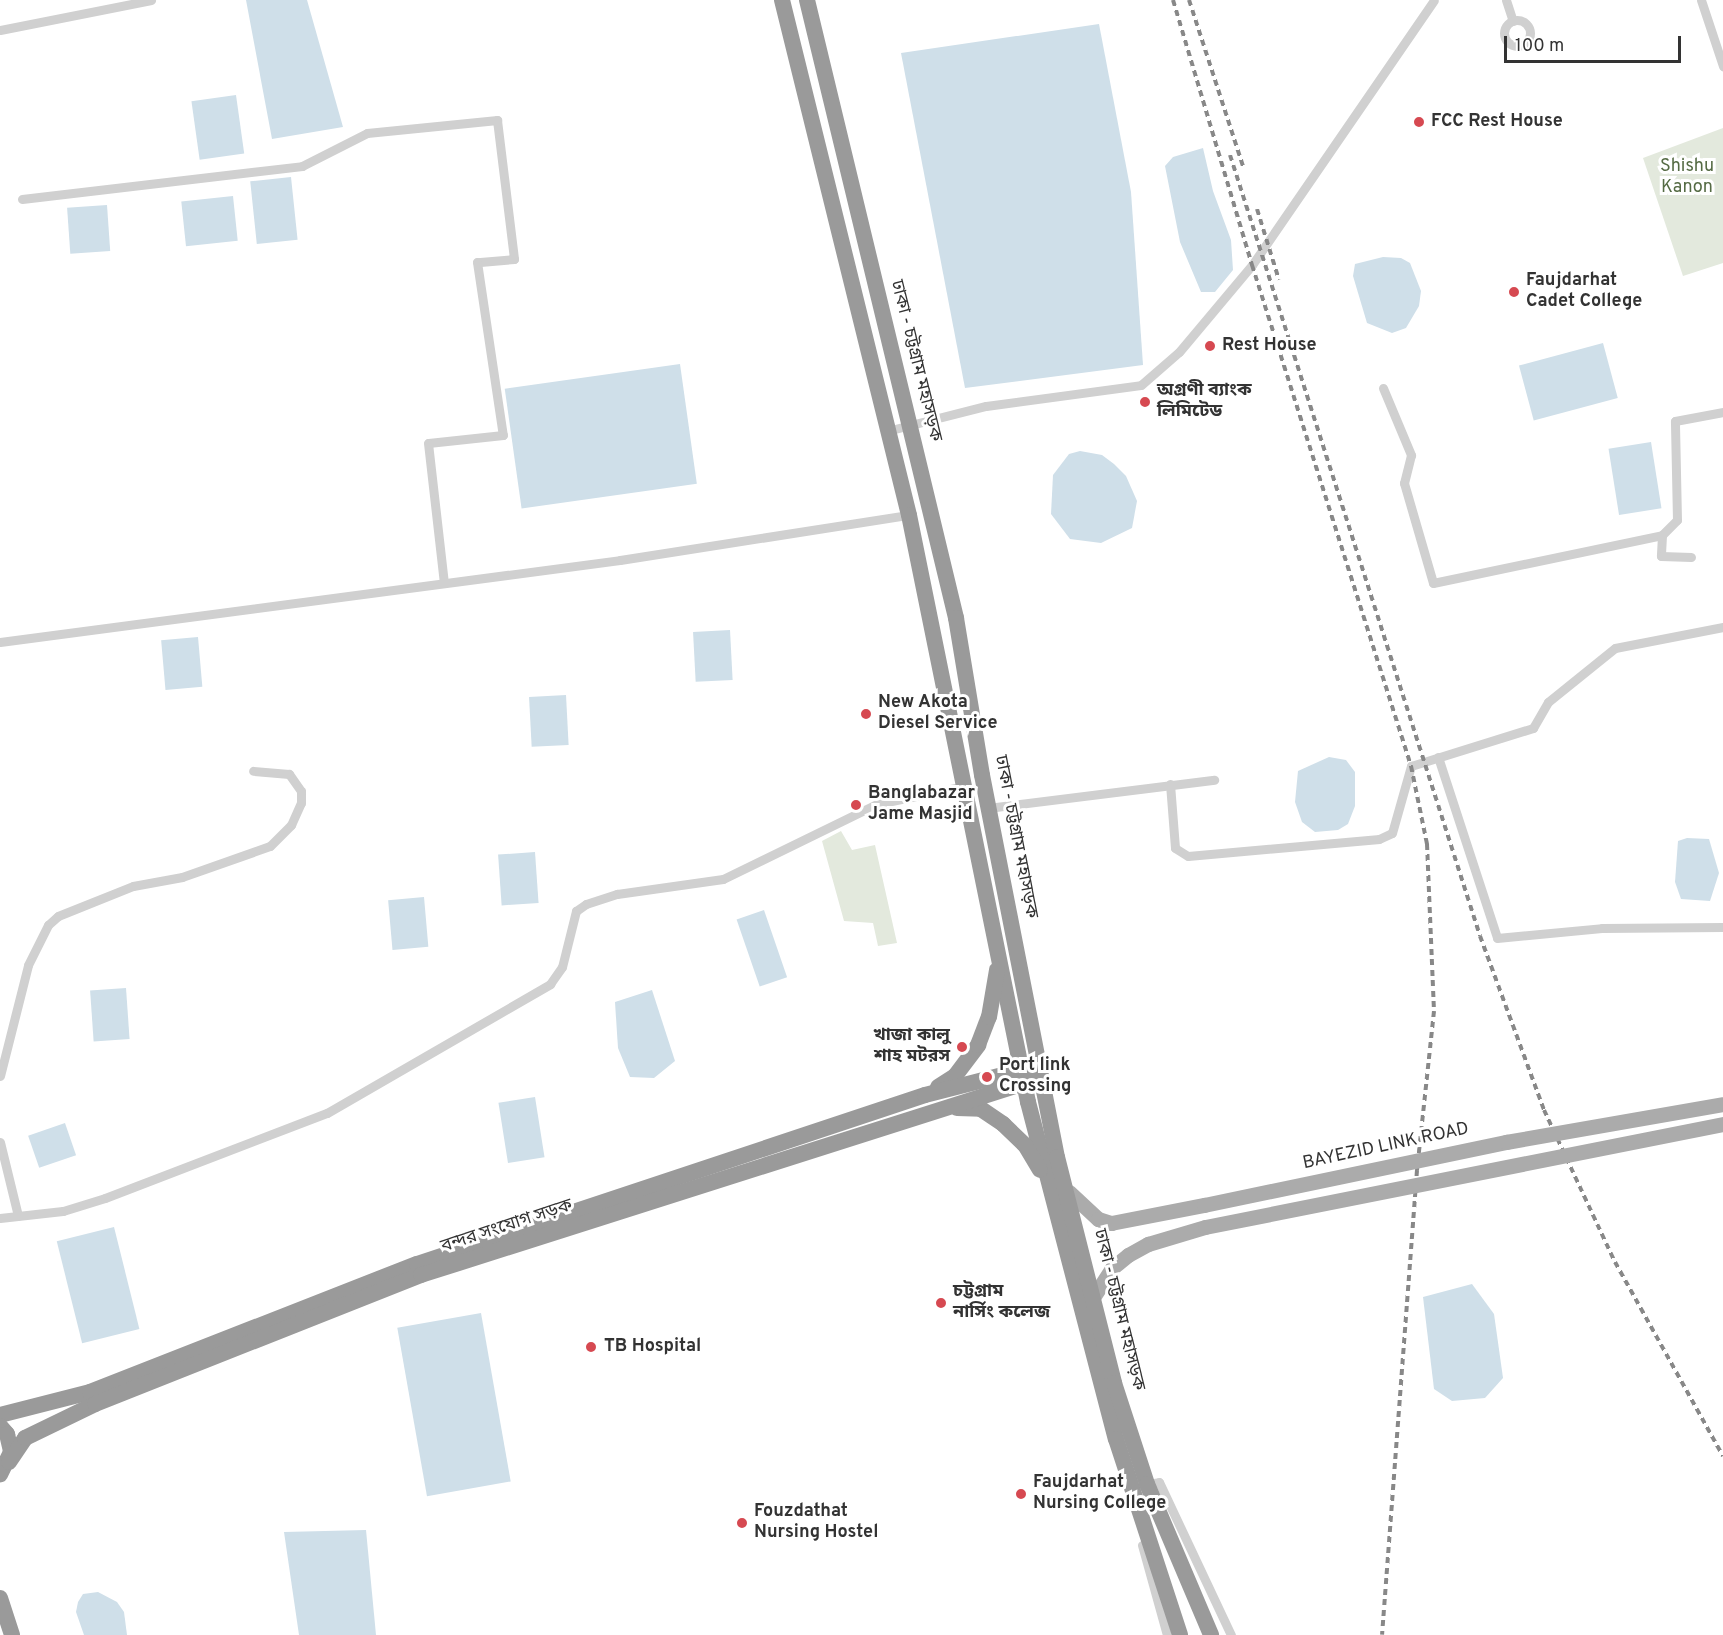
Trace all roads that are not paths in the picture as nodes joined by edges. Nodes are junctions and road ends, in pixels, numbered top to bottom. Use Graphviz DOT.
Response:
graph roads {
  1 [pos="151,0"];
  2 [pos="782,0"];
  3 [pos="807,0"];
  4 [pos="1434,0"];
  5 [pos="1506,0"];
  6 [pos="1701,0"];
  7 [pos="1513,21"];
  8 [pos="0,30"];
  9 [pos="1723,66"];
  10 [pos="22,199"];
  11 [pos="1383,388"];
  12 [pos="1723,412"];
  13 [pos="910,424"];
  14 [pos="887,431"];
  15 [pos="909,515"];
  16 [pos="1662,535"];
  17 [pos="1661,556"];
  18 [pos="1691,557"];
  19 [pos="1660,566"];
  20 [pos="444,583"];
  21 [pos="1723,627"];
  22 [pos="0,642"];
  23 [pos="1438,757"];
  24 [pos="254,771"];
  25 [pos="1214,780"];
  26 [pos="1170,784"];
  27 [pos="965,786"];
  28 [pos="988,808"];
  29 [pos="1723,927"];
  30 [pos="999,948"];
  31 [pos="1039,1073"];
  32 [pos="0,1076"];
  33 [pos="1022,1077"];
  34 [pos="925,1095"];
  35 [pos="1723,1104"];
  36 [pos="931,1112"];
  37 [pos="1723,1124"];
  38 [pos="0,1142"];
  39 [pos="1049,1186"];
  40 [pos="1069,1192"];
  41 [pos="18,1216"];
  42 [pos="0,1218"];
  43 [pos="1094,1296"];
  44 [pos="0,1415"];
  45 [pos="0,1426"];
  46 [pos="1116,1438"];
  47 [pos="3,1472"];
  48 [pos="1139,1486"];
  49 [pos="0,1598"];
  50 [pos="12,1635"];
  51 [pos="1167,1635"];
  52 [pos="1180,1635"];
  53 [pos="1211,1635"];
  54 [pos="1231,1635"];
  1 -- 8 [label="street"];
  2 -- 14 [label="highway, ঢাকা - চট্টগ্রাম মহাসড়ক"];
  3 -- 13 [label="highway, ঢাকা - চট্টগ্রাম মহাসড়ক"];
  4 -- 13 [label="street"];
  5 -- 7 [label="street"];
  6 -- 9 [label="street"];
  10 -- 20 [label="street"];
  11 -- 16 [label="street"];
  12 -- 16 [label="street"];
  13 -- 14 [label="street"];
  13 -- 28 [label="highway, ঢাকা - চট্টগ্রাম মহাসড়ক"];
  14 -- 15 [label="highway, ঢাকা - চট্টগ্রাম মহাসড়ক"];
  15 -- 20 [label="street"];
  15 -- 27 [label="highway, ঢাকা - চট্টগ্রাম মহাসড়ক"];
  16 -- 17 [label="street"];
  17 -- 18 [label="street"];
  17 -- 19 [label="street"];
  20 -- 22 [label="street"];
  21 -- 23 [label="street"];
  23 -- 26 [label="street"];
  23 -- 29 [label="street"];
  24 -- 32 [label="street"];
  25 -- 26 [label="street"];
  26 -- 28 [label="street"];
  27 -- 30 [label="highway, ঢাকা - চট্টগ্রাম মহাসড়ক"];
  27 -- 41 [label="street"];
  28 -- 31 [label="highway, ঢাকা - চট্টগ্রাম মহাসড়ক"];
  30 -- 33 [label="highway, ঢাকা - চট্টগ্রাম মহাসড়ক"];
  30 -- 34 [label="highway"];
  31 -- 33 [label="highway, বন্দর সংযোগ সড়ক"];
  31 -- 40 [label="highway, ঢাকা - চট্টগ্রাম মহাসড়ক"];
  33 -- 34 [label="highway, বন্দর সংযোগ সড়ক"];
  33 -- 36 [label="highway, বন্দর সংযোগ সড়ক"];
  33 -- 39 [label="highway, ঢাকা - চট্টগ্রাম মহাসড়ক"];
  34 -- 44 [label="highway, বন্দর সংযোগ সড়ক"];
  35 -- 40 [label="main road, BAYEZID LINK ROAD, bridge"];
  36 -- 39 [label="highway"];
  36 -- 47 [label="highway, বন্দর সংযোগ সড়ক"];
  37 -- 43 [label="main road, bridge"];
  38 -- 41 [label="street"];
  39 -- 46 [label="highway, ঢাকা - চট্টগ্রাম মহাসড়ক"];
  40 -- 43 [label="highway, ঢাকা - চট্টগ্রাম মহাসড়ক"];
  41 -- 42 [label="street"];
  43 -- 48 [label="highway, ঢাকা - চট্টগ্রাম মহাসড়ক"];
  45 -- 47 [label="highway"];
  46 -- 48 [label="highway, ঢাকা - চট্টগ্রাম মহাসড়ক"];
  46 -- 51 [label="street"];
  48 -- 52 [label="highway, ঢাকা - চট্টগ্রাম মহাসড়ক"];
  48 -- 53 [label="highway, ঢাকা - চট্টগ্রাম মহাসড়ক"];
  48 -- 54 [label="street"];
  49 -- 50 [label="highway"];
}
